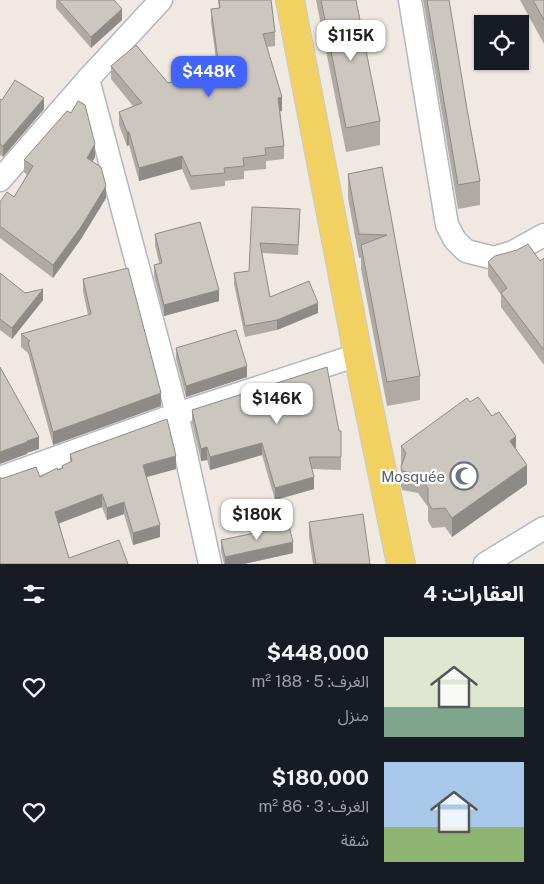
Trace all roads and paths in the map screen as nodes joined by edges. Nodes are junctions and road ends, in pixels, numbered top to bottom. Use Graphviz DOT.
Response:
graph roads {
  1 [pos="161,0"];
  2 [pos="290,0"];
  3 [pos="410,0"];
  4 [pos="88,79"];
  5 [pos="0,180"];
  6 [pos="544,235"];
  7 [pos="358,355"];
  8 [pos="178,414"];
  9 [pos="0,478"];
  10 [pos="544,528"];
  11 [pos="210,564"];
  12 [pos="401,564"];
  13 [pos="485,564"];
  1 -- 4 [label="street"];
  2 -- 7 [label="main road"];
  3 -- 6 [label="street"];
  4 -- 5 [label="street"];
  4 -- 8 [label="street"];
  7 -- 8 [label="street"];
  7 -- 12 [label="main road"];
  8 -- 9 [label="street"];
  8 -- 11 [label="street"];
  10 -- 13 [label="street"];
}
